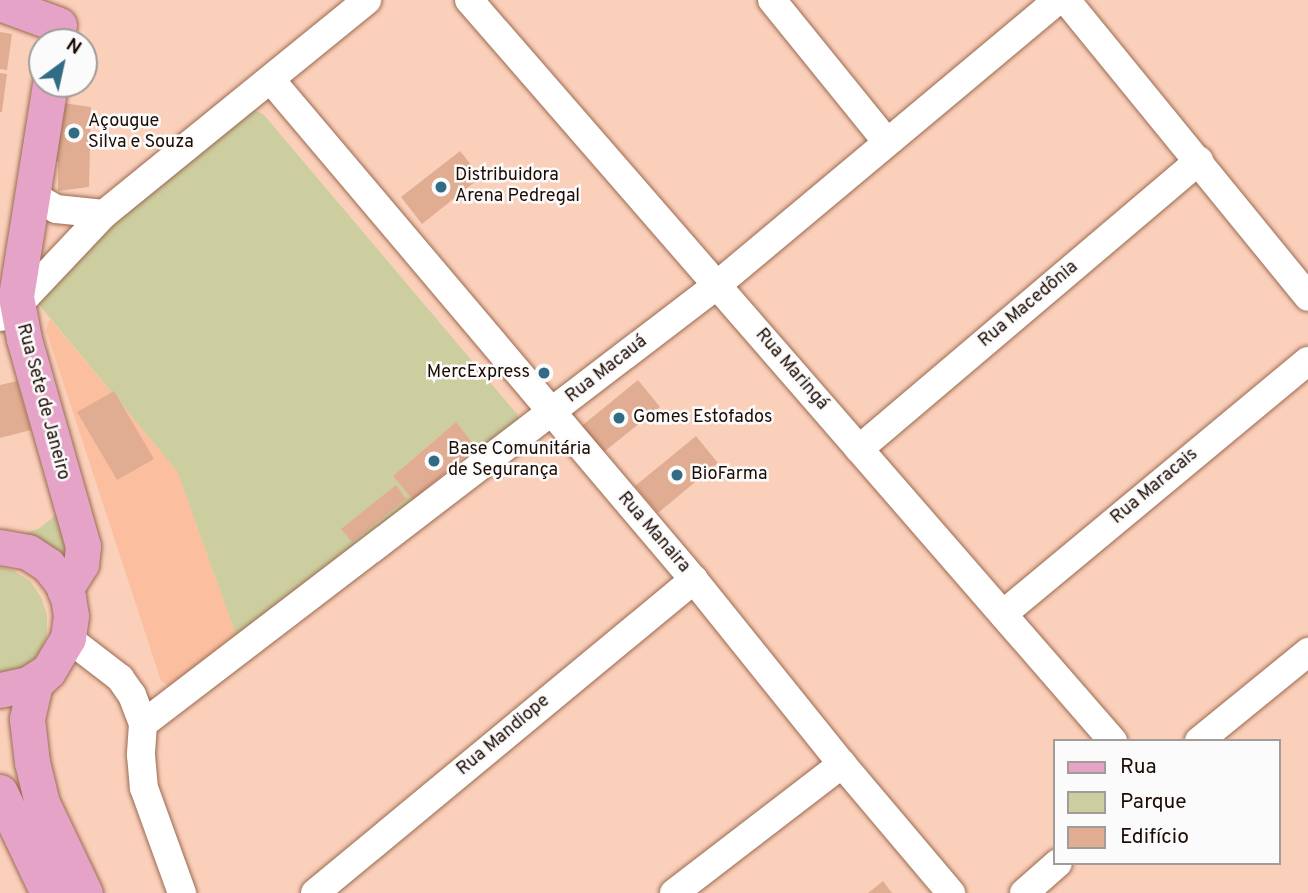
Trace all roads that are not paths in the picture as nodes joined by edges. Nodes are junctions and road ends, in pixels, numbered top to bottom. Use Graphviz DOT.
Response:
graph roads {
  1 [pos="367,0"];
  2 [pos="469,0"];
  3 [pos="772,0"];
  4 [pos="1058,0"];
  5 [pos="1066,0"];
  6 [pos="0,3"];
  7 [pos="59,22"];
  8 [pos="271,80"];
  9 [pos="48,98"];
  10 [pos="887,142"];
  11 [pos="1199,161"];
  12 [pos="32,195"];
  13 [pos="104,214"];
  14 [pos="717,285"];
  15 [pos="1308,297"];
  16 [pos="9,311"];
  17 [pos="1308,360"];
  18 [pos="551,414"];
  19 [pos="859,449"];
  20 [pos="0,547"];
  21 [pos="694,580"];
  22 [pos="65,590"];
  23 [pos="1003,614"];
  24 [pos="68,638"];
  25 [pos="1308,652"];
  26 [pos="48,671"];
  27 [pos="0,690"];
  28 [pos="143,724"];
  29 [pos="1111,739"];
  30 [pos="1201,739"];
  31 [pos="842,764"];
  32 [pos="0,792"];
  33 [pos="1056,865"];
  34 [pos="48,893"];
  35 [pos="85,893"];
  36 [pos="182,893"];
  37 [pos="315,893"];
  38 [pos="674,893"];
  39 [pos="951,893"];
  40 [pos="1024,893"];
  1 -- 8 [label="street"];
  2 -- 14 [label="street, Rua Maringá"];
  3 -- 10 [label="street"];
  4 -- 10 [label="street, Rua Macauá"];
  5 -- 11 [label="street"];
  6 -- 7 [label="main road"];
  8 -- 13 [label="street"];
  8 -- 18 [label="street, Rua Manaira"];
  9 -- 12 [label="main road, Rua Sete de Janeiro"];
  10 -- 14 [label="street, Rua Macauá"];
  11 -- 15 [label="street"];
  11 -- 19 [label="street, Rua Macedônia"];
  12 -- 13 [label="street"];
  12 -- 16 [label="main road, Rua Sete de Janeiro"];
  13 -- 16 [label="street"];
  14 -- 18 [label="street, Rua Macauá"];
  14 -- 19 [label="street, Rua Maringá"];
  16 -- 22 [label="main road, Rua Sete de Janeiro"];
  17 -- 23 [label="street, Rua Maracais"];
  18 -- 21 [label="street, Rua Manaira"];
  18 -- 28 [label="street, Rua Macauá"];
  19 -- 23 [label="street, Rua Maringá"];
  20 -- 22 [label="main road"];
  21 -- 31 [label="street, Rua Manaira"];
  21 -- 37 [label="street, Rua Mandiope"];
  22 -- 24 [label="main road"];
  23 -- 29 [label="street, Rua Maringá"];
  24 -- 26 [label="main road"];
  24 -- 28 [label="street"];
  25 -- 30 [label="street"];
  26 -- 27 [label="main road"];
  26 -- 35 [label="main road"];
  28 -- 36 [label="street"];
  31 -- 38 [label="street"];
  31 -- 39 [label="street, Rua Manaira"];
  32 -- 34 [label="main road"];
  33 -- 40 [label="street"];
}
